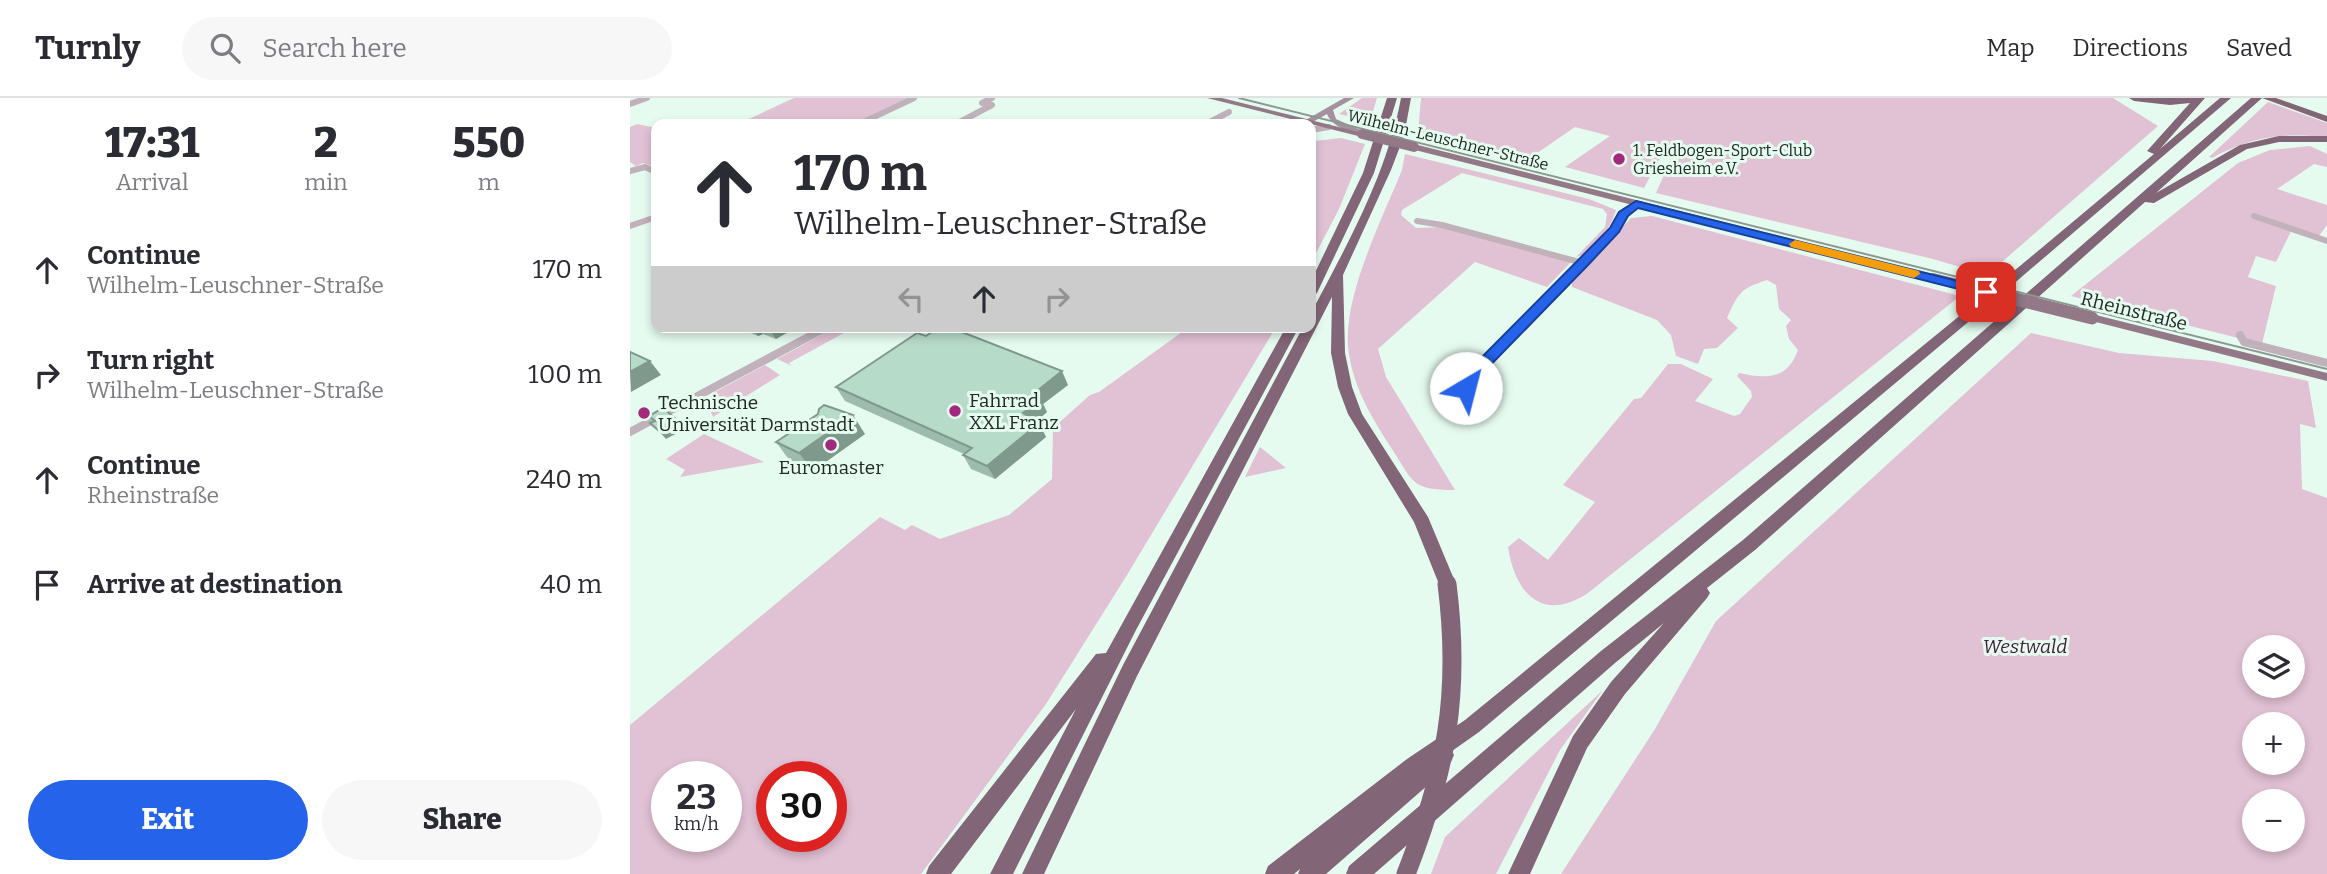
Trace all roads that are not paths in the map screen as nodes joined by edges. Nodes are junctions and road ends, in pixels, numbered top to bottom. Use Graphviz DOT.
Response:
graph roads {
  1 [pos="647,98"];
  2 [pos="914,98"];
  3 [pos="992,98"];
  4 [pos="1211,98"];
  5 [pos="1350,98"];
  6 [pos="1392,98"];
  7 [pos="1406,98"];
  8 [pos="2134,98"];
  9 [pos="2226,98"];
  10 [pos="2257,98"];
  11 [pos="2267,98"];
  12 [pos="2197,101"];
  13 [pos="2285,101"];
  14 [pos="630,104"];
  15 [pos="1329,110"];
  16 [pos="1229,112"];
  17 [pos="2327,114"];
  18 [pos="870,119"];
  19 [pos="965,119"];
  20 [pos="1216,119"];
  21 [pos="1286,119"];
  22 [pos="1316,119"];
  23 [pos="2327,120"];
  24 [pos="1316,126"];
  25 [pos="1362,134"];
  26 [pos="2327,139"];
  27 [pos="651,170"];
  28 [pos="631,171"];
  29 [pos="2137,174"];
  30 [pos="1636,204"];
  31 [pos="2254,216"];
  32 [pos="651,218"];
  33 [pos="2121,218"];
  34 [pos="1417,221"];
  35 [pos="630,226"];
  36 [pos="2327,241"];
  37 [pos="1583,263"];
  38 [pos="1339,272"];
  39 [pos="1933,278"];
  40 [pos="1316,283"];
  41 [pos="1316,316"];
  42 [pos="816,333"];
  43 [pos="1290,333"];
  44 [pos="1307,333"];
  45 [pos="2240,335"];
  46 [pos="2327,363"];
  47 [pos="2327,377"];
  48 [pos="1491,402"];
  49 [pos="630,432"];
  50 [pos="1728,563"];
  51 [pos="1130,625"];
  52 [pos="1472,726"];
  53 [pos="936,874"];
  54 [pos="1002,874"];
  55 [pos="1033,874"];
  56 [pos="1276,874"];
  57 [pos="1309,874"];
  58 [pos="1357,874"];
  59 [pos="1406,874"];
  60 [pos="1519,874"];
  1 -- 14 [label="street"];
  2 -- 18 [label="street"];
  3 -- 19 [label="street"];
  4 -- 21 [label="main road, Wilhelm-Leuschner-Straße"];
  5 -- 15 [label="main road"];
  6 -- 40 [label="highway"];
  7 -- 38 [label="highway"];
  8 -- 12 [label="highway"];
  9 -- 29 [label="highway"];
  10 -- 33 [label="highway"];
  11 -- 13 [label="highway"];
  12 -- 29 [label="highway"];
  13 -- 17 [label="highway"];
  13 -- 23 [label="highway"];
  15 -- 22 [label="main road"];
  15 -- 25 [label="main road"];
  16 -- 20 [label="street"];
  24 -- 25 [label="main road, Wilhelm-Leuschner-Straße"];
  25 -- 30 [label="main road, Wilhelm-Leuschner-Straße, bridge"];
  26 -- 33 [label="highway"];
  27 -- 28 [label="street"];
  29 -- 52 [label="highway"];
  30 -- 37 [label="street"];
  30 -- 39 [label="main road, Wilhelm-Leuschner-Straße"];
  31 -- 36 [label="street"];
  32 -- 35 [label="street"];
  33 -- 50 [label="highway"];
  34 -- 37 [label="street"];
  37 -- 48 [label="street"];
  38 -- 41 [label="highway"];
  38 -- 59 [label="highway, bridge"];
  39 -- 47 [label="main road, Rheinstraße, bridge"];
  42 -- 49 [label="street"];
  43 -- 51 [label="highway"];
  44 -- 55 [label="highway"];
  45 -- 46 [label="street"];
  50 -- 58 [label="highway"];
  50 -- 60 [label="highway"];
  51 -- 53 [label="highway"];
  51 -- 54 [label="highway"];
  52 -- 56 [label="highway"];
  52 -- 57 [label="highway"];
}
